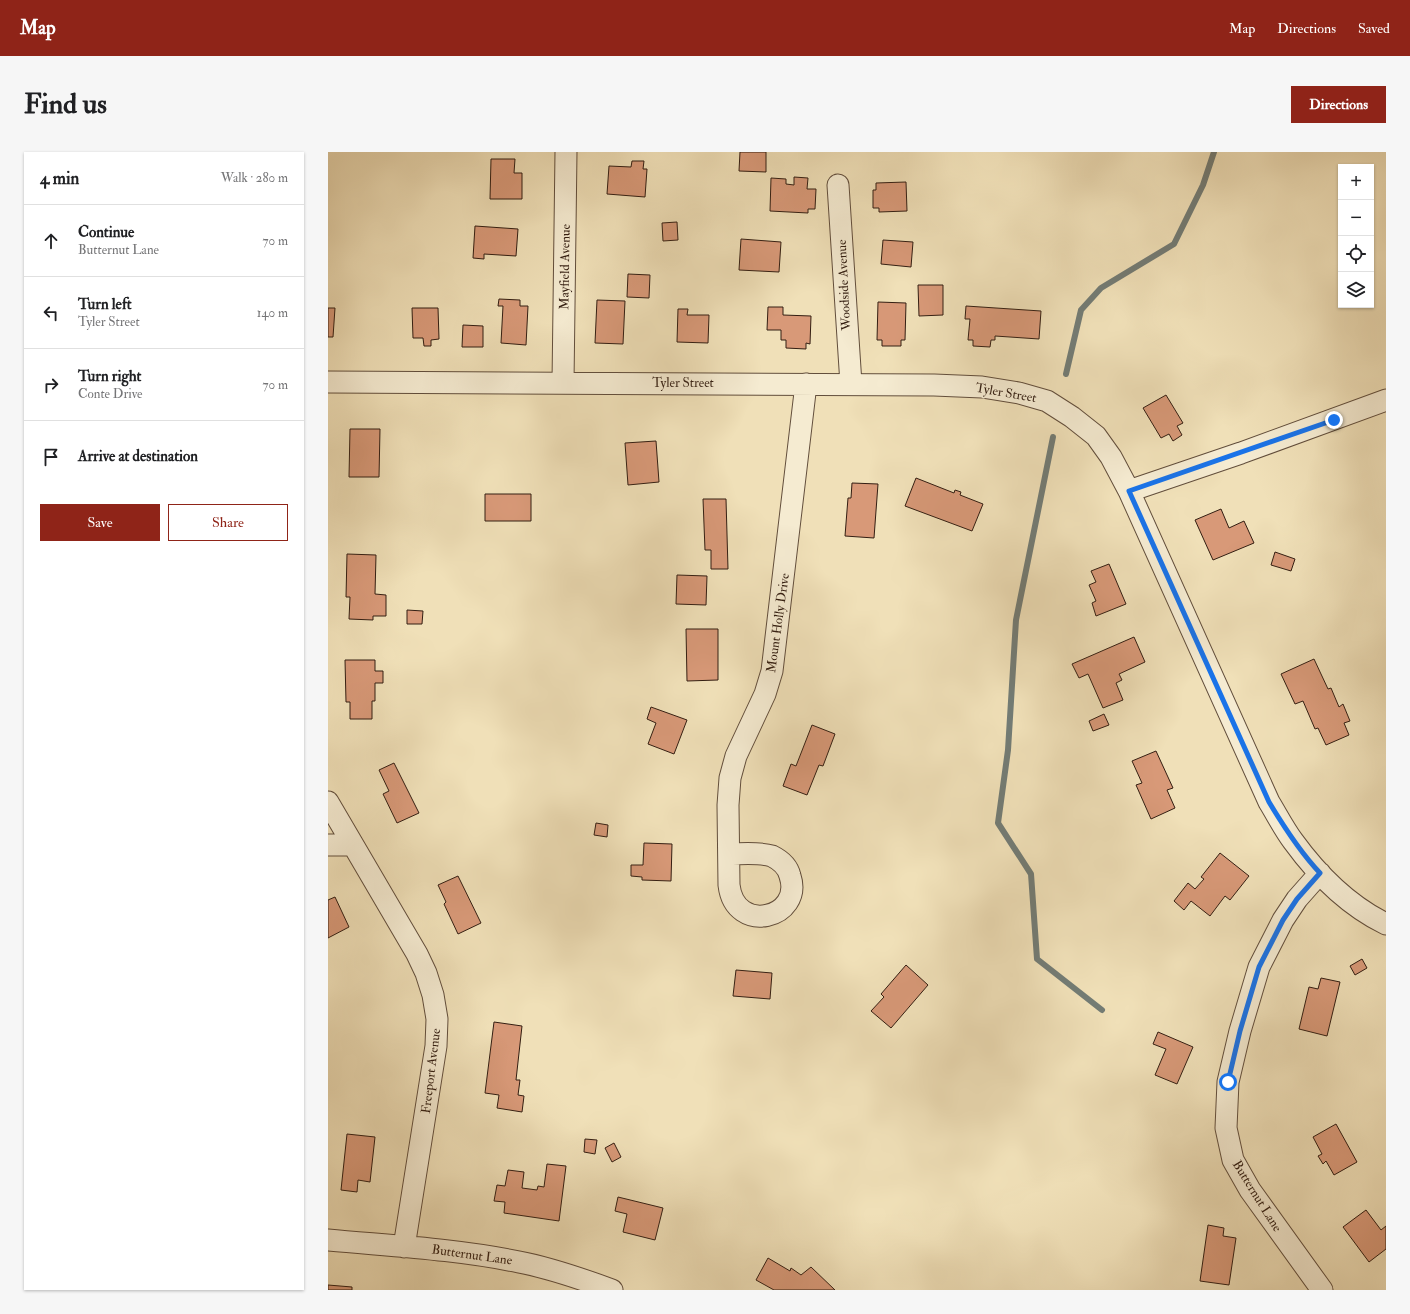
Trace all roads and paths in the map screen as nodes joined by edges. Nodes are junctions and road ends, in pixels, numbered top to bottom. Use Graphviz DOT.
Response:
graph roads {
  1 [pos="566,152"];
  2 [pos="838,185"];
  3 [pos="328,382"];
  4 [pos="563,383"];
  5 [pos="806,384"];
  6 [pos="850,384"];
  7 [pos="1386,400"];
  8 [pos="1129,491"];
  9 [pos="328,802"];
  10 [pos="328,845"];
  11 [pos="354,845"];
  12 [pos="729,854"];
  13 [pos="1320,873"];
  14 [pos="1386,924"];
  15 [pos="328,1240"];
  16 [pos="404,1247"];
  17 [pos="1315,1287"];
  18 [pos="612,1290"];
  1 -- 4 [label="street, Mayfield Avenue"];
  2 -- 6 [label="street, Woodside Avenue"];
  3 -- 4 [label="street, Tyler Street"];
  4 -- 5 [label="street, Tyler Street"];
  5 -- 6 [label="street, Tyler Street"];
  5 -- 12 [label="street, Mount Holly Drive"];
  6 -- 8 [label="street, Tyler Street"];
  7 -- 8 [label="street"];
  8 -- 13 [label="street, Tyler Street"];
  9 -- 11 [label="street, Freeport Avenue"];
  10 -- 11 [label="street"];
  11 -- 16 [label="street, Freeport Avenue"];
  13 -- 14 [label="street, Tyler Street"];
  13 -- 17 [label="street, Butternut Lane"];
  15 -- 16 [label="street, Butternut Lane"];
  16 -- 18 [label="street, Butternut Lane"];
}
